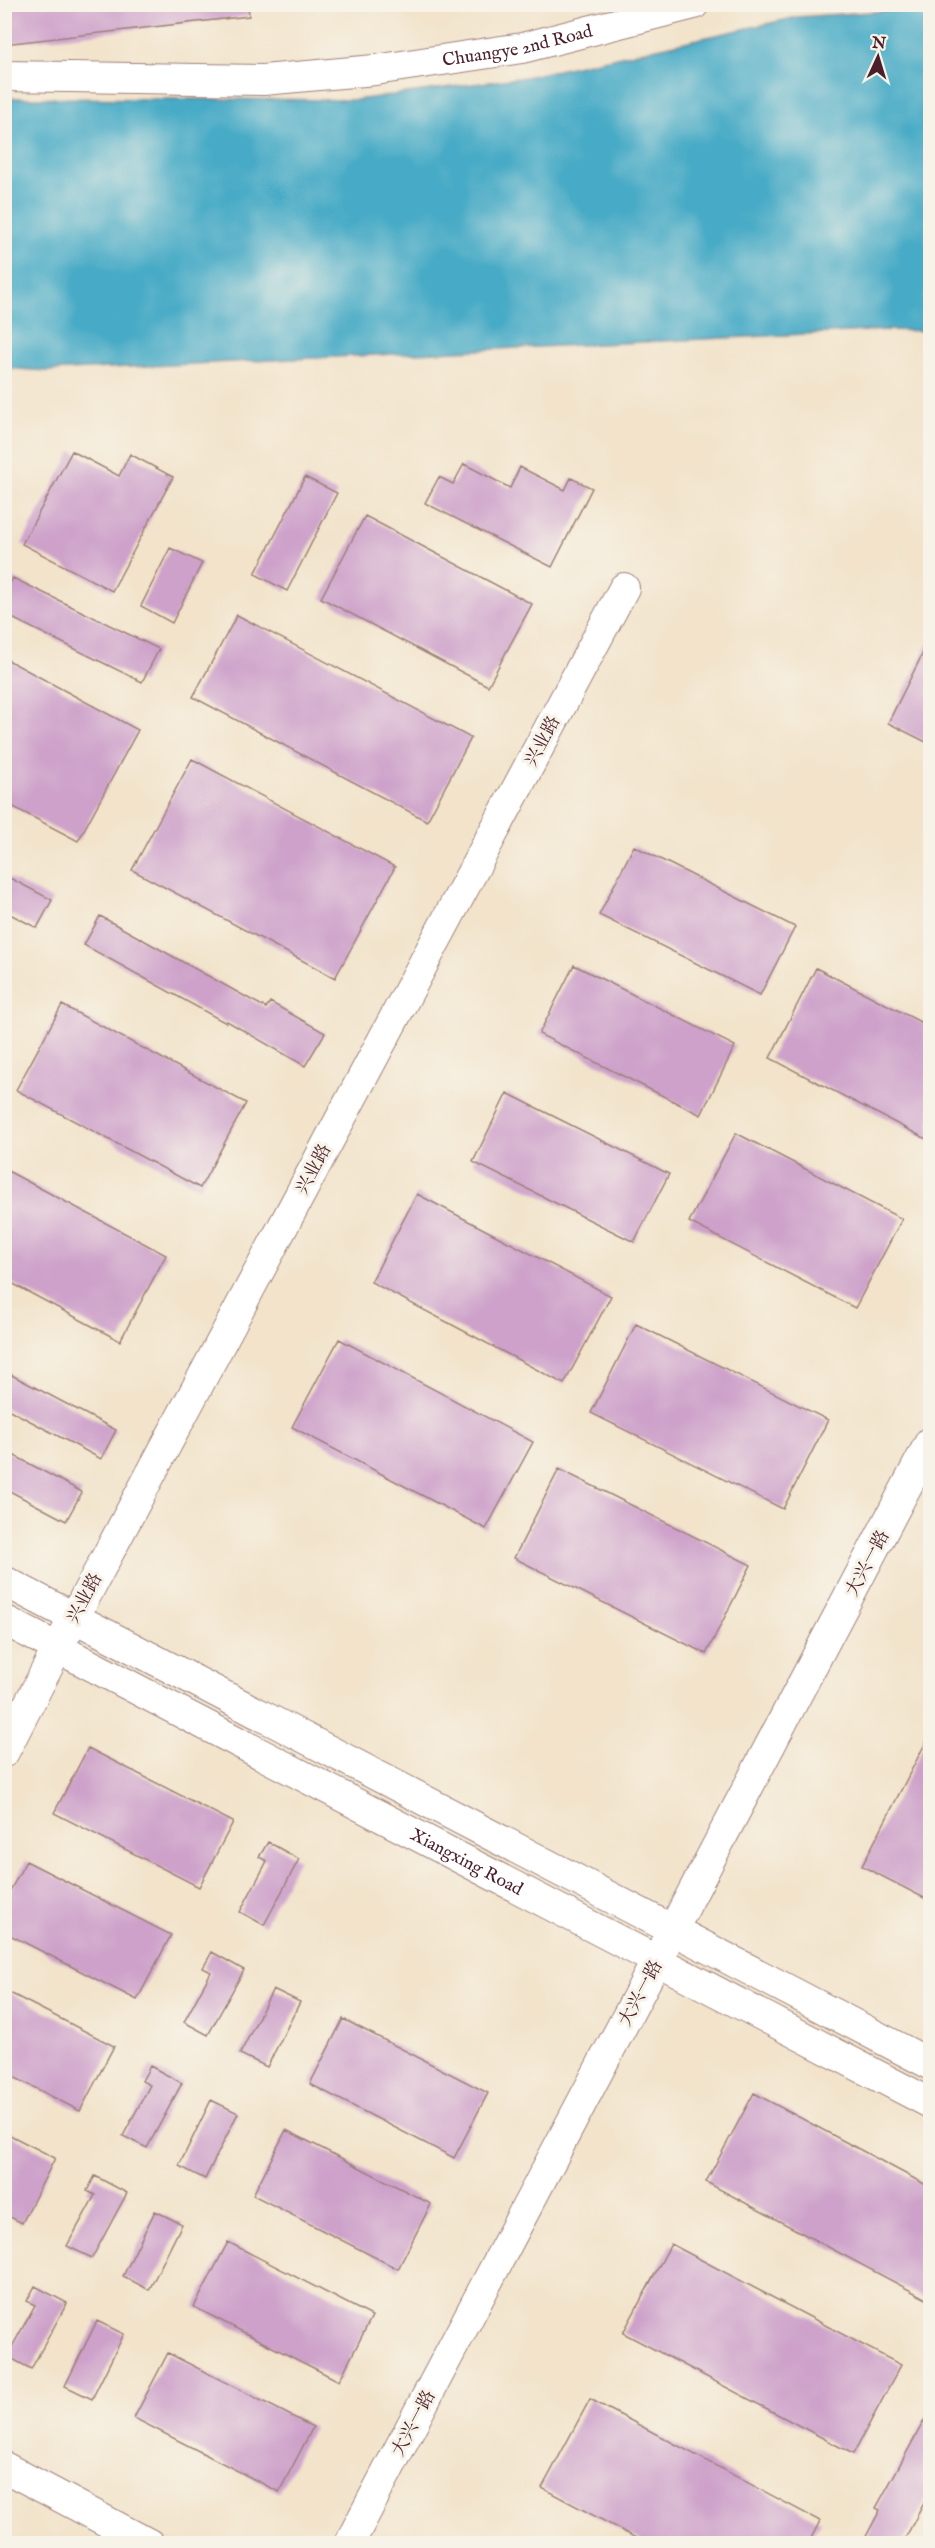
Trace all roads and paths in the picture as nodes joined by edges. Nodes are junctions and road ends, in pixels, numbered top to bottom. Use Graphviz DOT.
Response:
graph roads {
  1 [pos="694,4"];
  2 [pos="4,76"];
  3 [pos="624,588"];
  4 [pos="930,1442"];
  5 [pos="4,1581"];
  6 [pos="74,1617"];
  7 [pos="4,1620"];
  8 [pos="58,1648"];
  9 [pos="4,1752"];
  10 [pos="674,1930"];
  11 [pos="657,1961"];
  12 [pos="930,2064"];
  13 [pos="930,2103"];
  14 [pos="4,2467"];
  15 [pos="149,2544"];
  16 [pos="349,2544"];
  1 -- 2 [label="street, Chuangye 2nd Road"];
  3 -- 6 [label="street, 兴业路"];
  4 -- 10 [label="street, 大兴一路"];
  5 -- 6 [label="street, Xiangxing Road"];
  6 -- 8 [label="street, 兴业路"];
  6 -- 10 [label="street, Xiangxing Road"];
  7 -- 8 [label="street, Xiangxing Road"];
  8 -- 9 [label="street, 兴业路"];
  8 -- 11 [label="street, Xiangxing Road"];
  10 -- 11 [label="street, 大兴一路"];
  10 -- 12 [label="street, Xiangxing Road"];
  11 -- 13 [label="street, Xiangxing Road"];
  11 -- 16 [label="street, 大兴一路"];
  14 -- 15 [label="street"];
}
